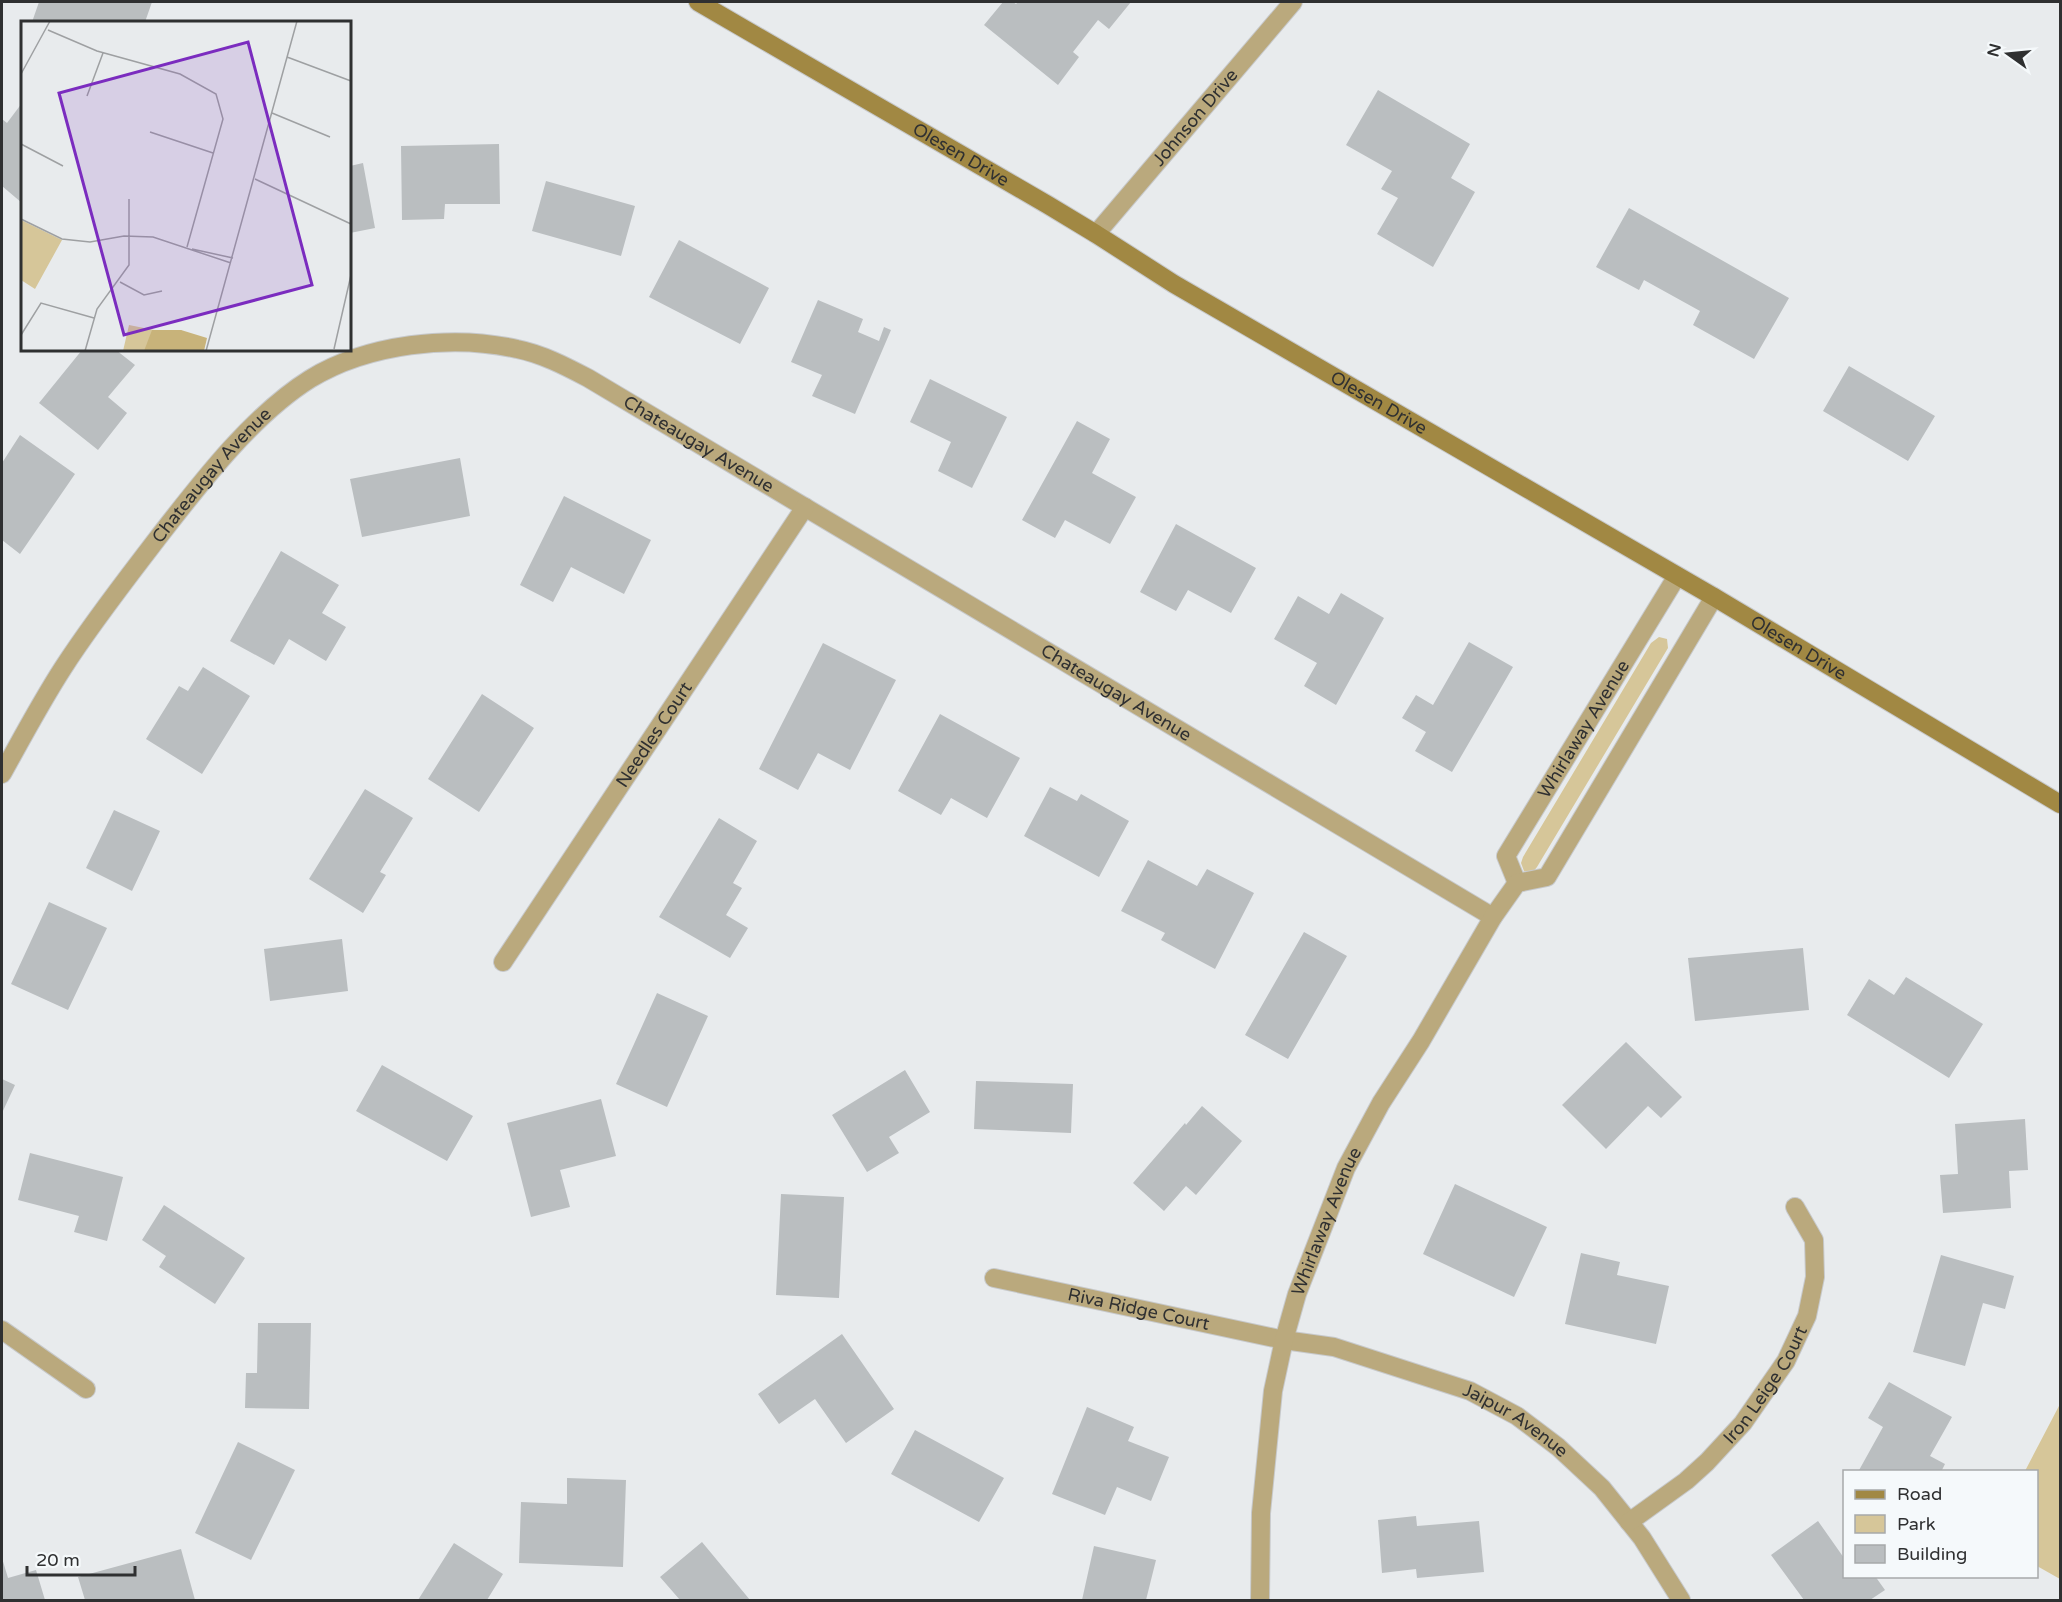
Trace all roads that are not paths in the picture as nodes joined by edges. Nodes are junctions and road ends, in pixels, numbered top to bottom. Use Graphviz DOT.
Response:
graph roads {
  1 [pos="698,2"];
  2 [pos="1293,2"];
  3 [pos="1096,234"];
  4 [pos="805,507"];
  5 [pos="1677,576"];
  6 [pos="1713,597"];
  7 [pos="2,774"];
  8 [pos="2061,804"];
  9 [pos="1517,883"];
  10 [pos="1493,917"];
  11 [pos="503,962"];
  12 [pos="1795,1207"];
  13 [pos="994,1278"];
  14 [pos="2,1330"];
  15 [pos="1284,1340"];
  16 [pos="86,1389"];
  17 [pos="1629,1522"];
  18 [pos="1260,1600"];
  19 [pos="1681,1600"];
  1 -- 3 [label="street, Olesen Drive"];
  2 -- 3 [label="street, Johnson Drive"];
  3 -- 5 [label="street, Olesen Drive"];
  4 -- 7 [label="street, Chateaugay Avenue"];
  4 -- 10 [label="street, Chateaugay Avenue"];
  4 -- 11 [label="street, Needles Court"];
  5 -- 6 [label="street, Olesen Drive"];
  5 -- 9 [label="street, Whirlaway Avenue"];
  6 -- 8 [label="street, Olesen Drive"];
  6 -- 9 [label="street"];
  9 -- 10 [label="street, Whirlaway Avenue"];
  10 -- 15 [label="street, Whirlaway Avenue"];
  12 -- 17 [label="street, Iron Leige Court"];
  13 -- 15 [label="street, Riva Ridge Court"];
  14 -- 16 [label="street"];
  15 -- 17 [label="street, Jaipur Avenue"];
  15 -- 18 [label="street, Whirlaway Avenue"];
  17 -- 19 [label="street, Jaipur Avenue"];
}
